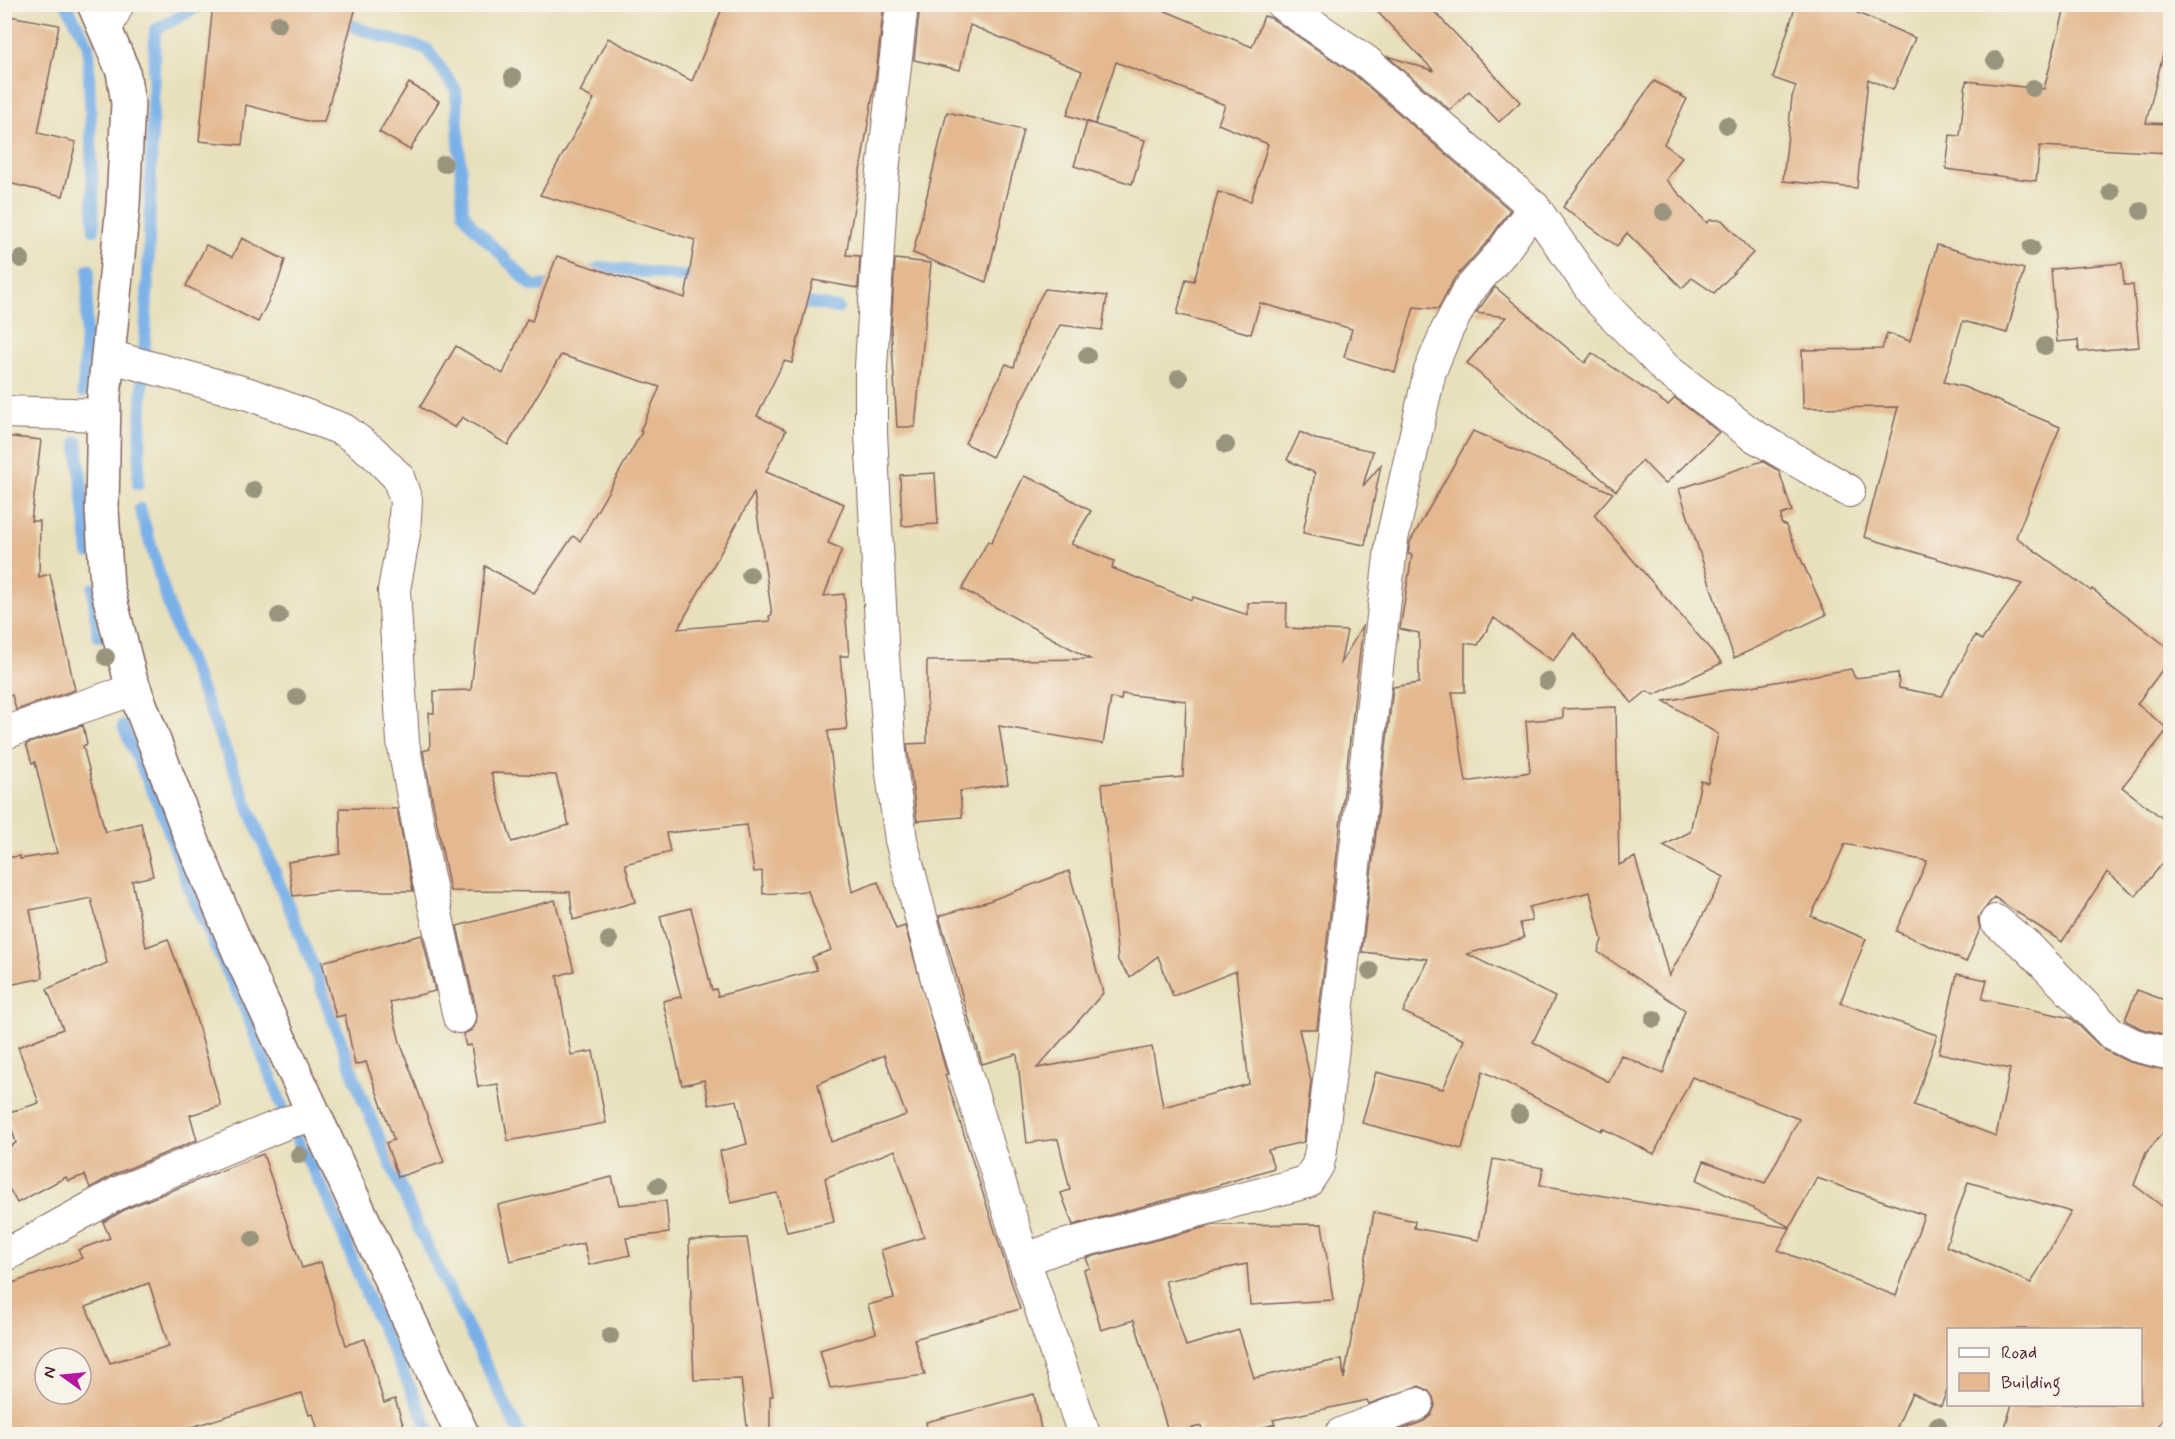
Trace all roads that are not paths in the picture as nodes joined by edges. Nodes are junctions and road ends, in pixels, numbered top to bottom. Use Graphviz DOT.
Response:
graph roads {
  1 [pos="902,4"];
  2 [pos="1282,4"];
  3 [pos="106,13"];
  4 [pos="1534,207"];
  5 [pos="108,356"];
  6 [pos="4,412"];
  7 [pos="104,415"];
  8 [pos="1848,491"];
  9 [pos="135,689"];
  10 [pos="4,733"];
  11 [pos="1996,921"];
  12 [pos="459,1017"];
  13 [pos="2170,1054"];
  14 [pos="315,1115"];
  15 [pos="4,1256"];
  16 [pos="1024,1260"];
  17 [pos="1417,1404"];
  18 [pos="462,1434"];
  19 [pos="1084,1434"];
  20 [pos="1341,1434"];
  1 -- 16 [label="street"];
  2 -- 4 [label="street"];
  3 -- 5 [label="street"];
  4 -- 8 [label="street"];
  4 -- 16 [label="street"];
  5 -- 7 [label="street"];
  5 -- 12 [label="street"];
  6 -- 7 [label="street"];
  7 -- 9 [label="street"];
  9 -- 10 [label="street"];
  9 -- 14 [label="street"];
  11 -- 13 [label="street"];
  14 -- 15 [label="street"];
  14 -- 18 [label="street"];
  16 -- 19 [label="street"];
  17 -- 20 [label="street"];
}
